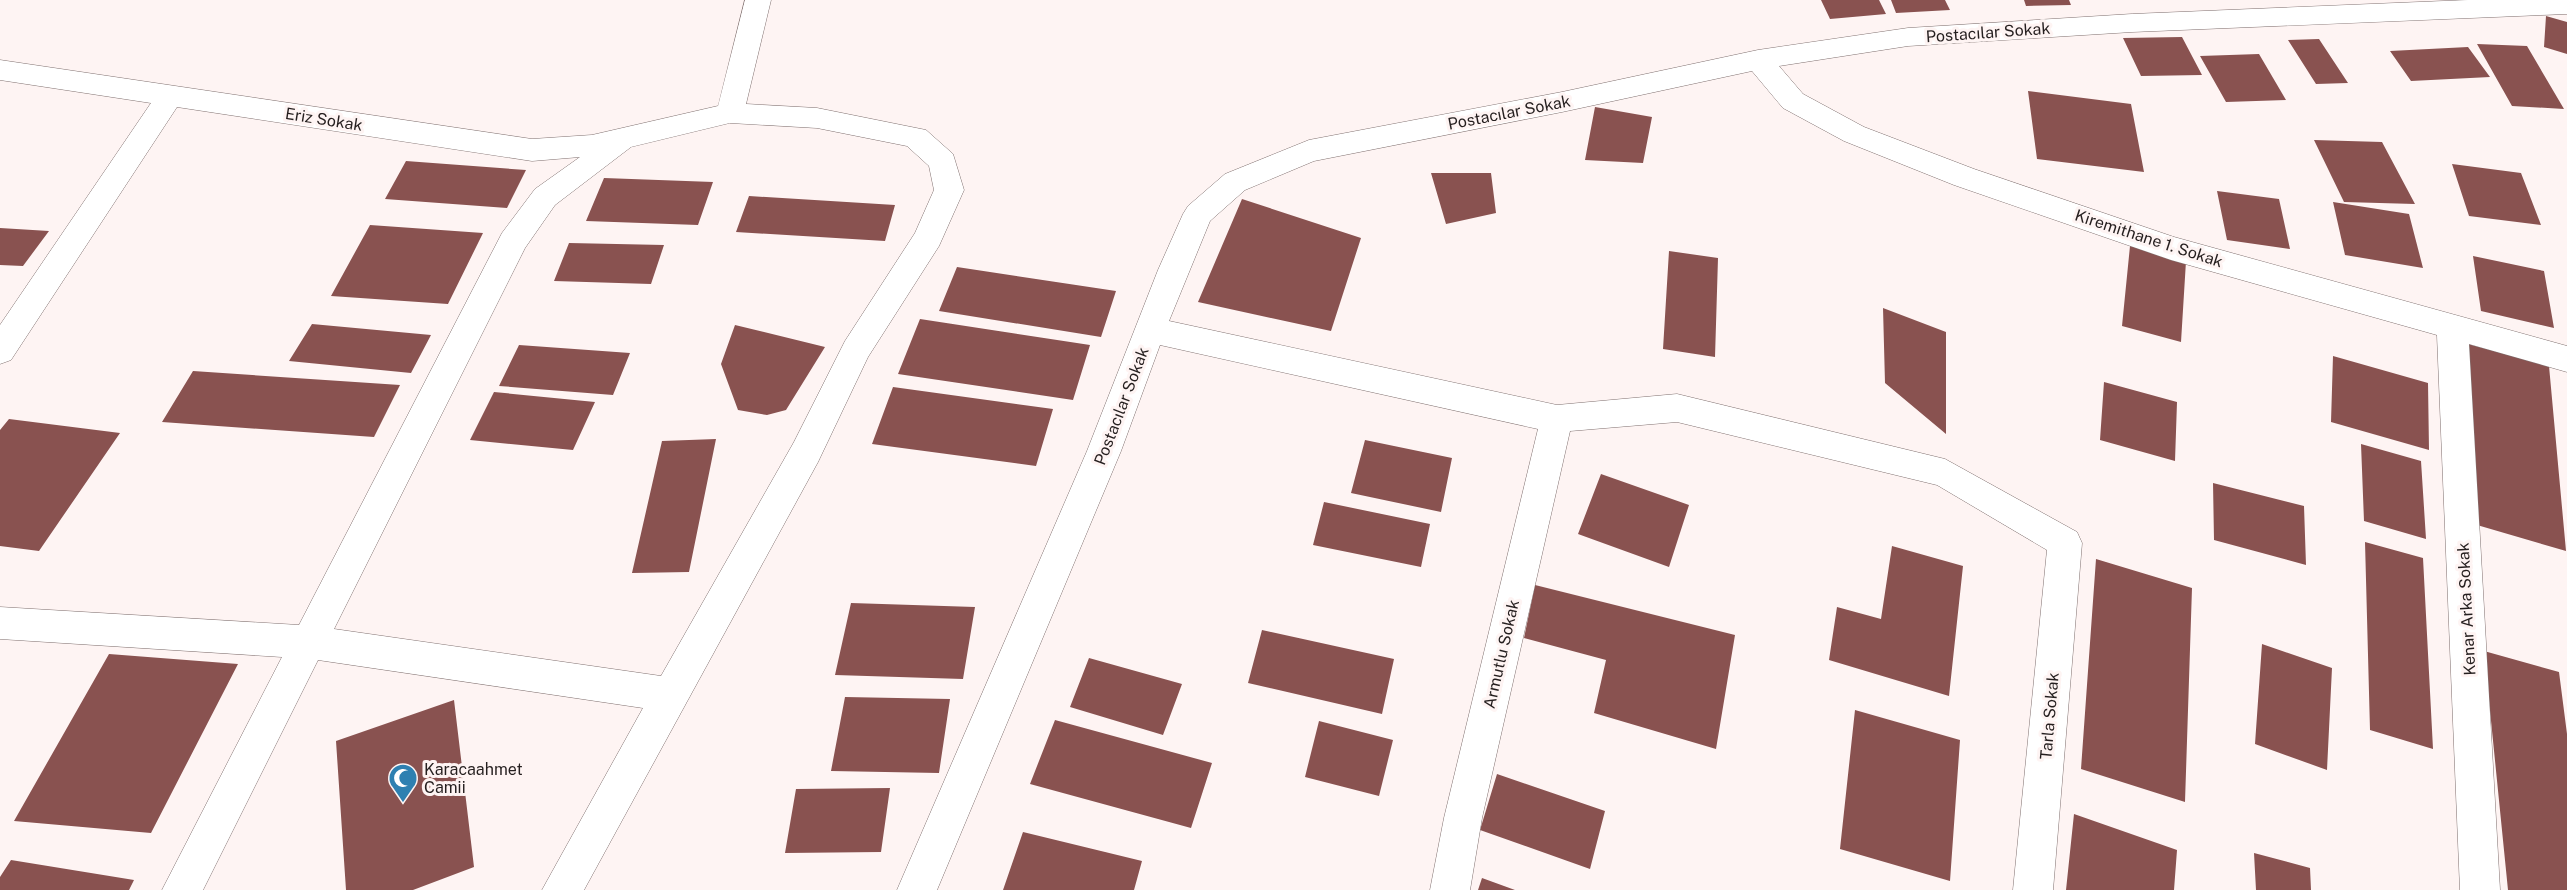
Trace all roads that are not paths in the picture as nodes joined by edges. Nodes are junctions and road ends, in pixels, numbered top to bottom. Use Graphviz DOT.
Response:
graph roads {
  1 [pos="758,0"];
  2 [pos="2567,5"];
  3 [pos="1758,60"];
  4 [pos="0,70"];
  5 [pos="170,96"];
  6 [pos="730,113"];
  7 [pos="635,135"];
  8 [pos="2452,328"];
  9 [pos="1150,330"];
  10 [pos="0,351"];
  11 [pos="2567,359"];
  12 [pos="1557,419"];
  13 [pos="0,623"];
  14 [pos="308,642"];
  15 [pos="672,695"];
  16 [pos="182,890"];
  17 [pos="562,890"];
  18 [pos="917,890"];
  19 [pos="1450,890"];
  20 [pos="2033,890"];
  21 [pos="2480,890"];
  1 -- 6 [label="street"];
  2 -- 3 [label="street, Postacılar Sokak"];
  3 -- 8 [label="street, Kiremithane 1. Sokak"];
  3 -- 9 [label="street, Postacılar Sokak"];
  4 -- 5 [label="street, Eriz Sokak"];
  5 -- 7 [label="street, Eriz Sokak"];
  5 -- 10 [label="street"];
  6 -- 7 [label="street, Eriz Sokak"];
  6 -- 15 [label="street, Eriz Sokak"];
  7 -- 14 [label="street"];
  8 -- 11 [label="street, Kiremithane 1. Sokak"];
  8 -- 21 [label="street, Kenar Arka Sokak"];
  9 -- 12 [label="street"];
  9 -- 18 [label="street, Postacılar Sokak"];
  12 -- 19 [label="street, Armutlu Sokak"];
  12 -- 20 [label="street, Tarla Sokak"];
  13 -- 14 [label="street"];
  14 -- 15 [label="street"];
  14 -- 16 [label="street"];
  15 -- 17 [label="street, Eriz Sokak"];
}
